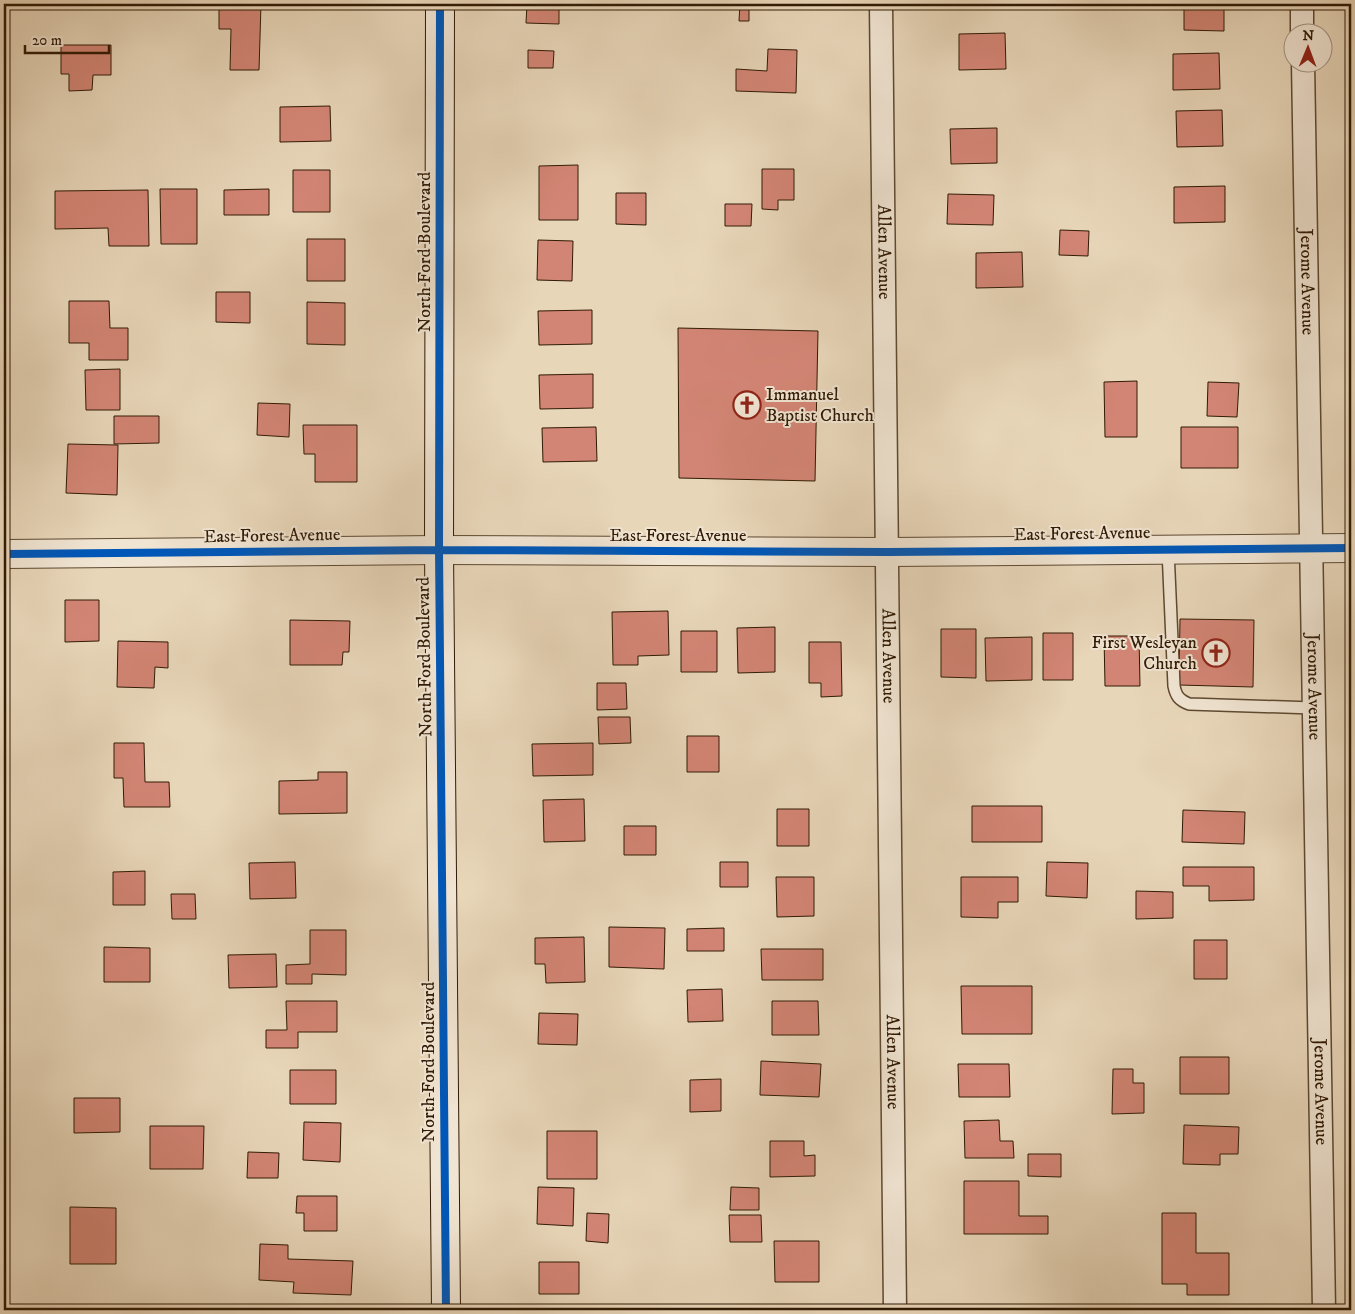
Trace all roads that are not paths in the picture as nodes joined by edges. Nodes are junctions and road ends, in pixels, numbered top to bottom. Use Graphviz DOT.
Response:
graph roads {
  1 [pos="440,4"];
  2 [pos="881,4"];
  3 [pos="1302,4"];
  4 [pos="1302,22"];
  5 [pos="1303,72"];
  6 [pos="1168,548"];
  7 [pos="1310,548"];
  8 [pos="1351,548"];
  9 [pos="439,550"];
  10 [pos="888,552"];
  11 [pos="4,554"];
  12 [pos="1312,708"];
  13 [pos="446,1310"];
  14 [pos="895,1310"];
  15 [pos="1324,1310"];
  1 -- 9 [label="street, North Ford Boulevard"];
  2 -- 10 [label="street, Allen Avenue"];
  3 -- 4 [label="street"];
  5 -- 7 [label="street, Jerome Avenue"];
  6 -- 7 [label="street, East Forest Avenue"];
  6 -- 10 [label="street, East Forest Avenue"];
  6 -- 12 [label="lane"];
  7 -- 8 [label="street, East Forest Avenue"];
  7 -- 12 [label="street, Jerome Avenue"];
  9 -- 10 [label="street, East Forest Avenue"];
  9 -- 11 [label="street, East Forest Avenue"];
  9 -- 13 [label="street, North Ford Boulevard"];
  10 -- 14 [label="street, Allen Avenue"];
  12 -- 15 [label="street, Jerome Avenue"];
}
